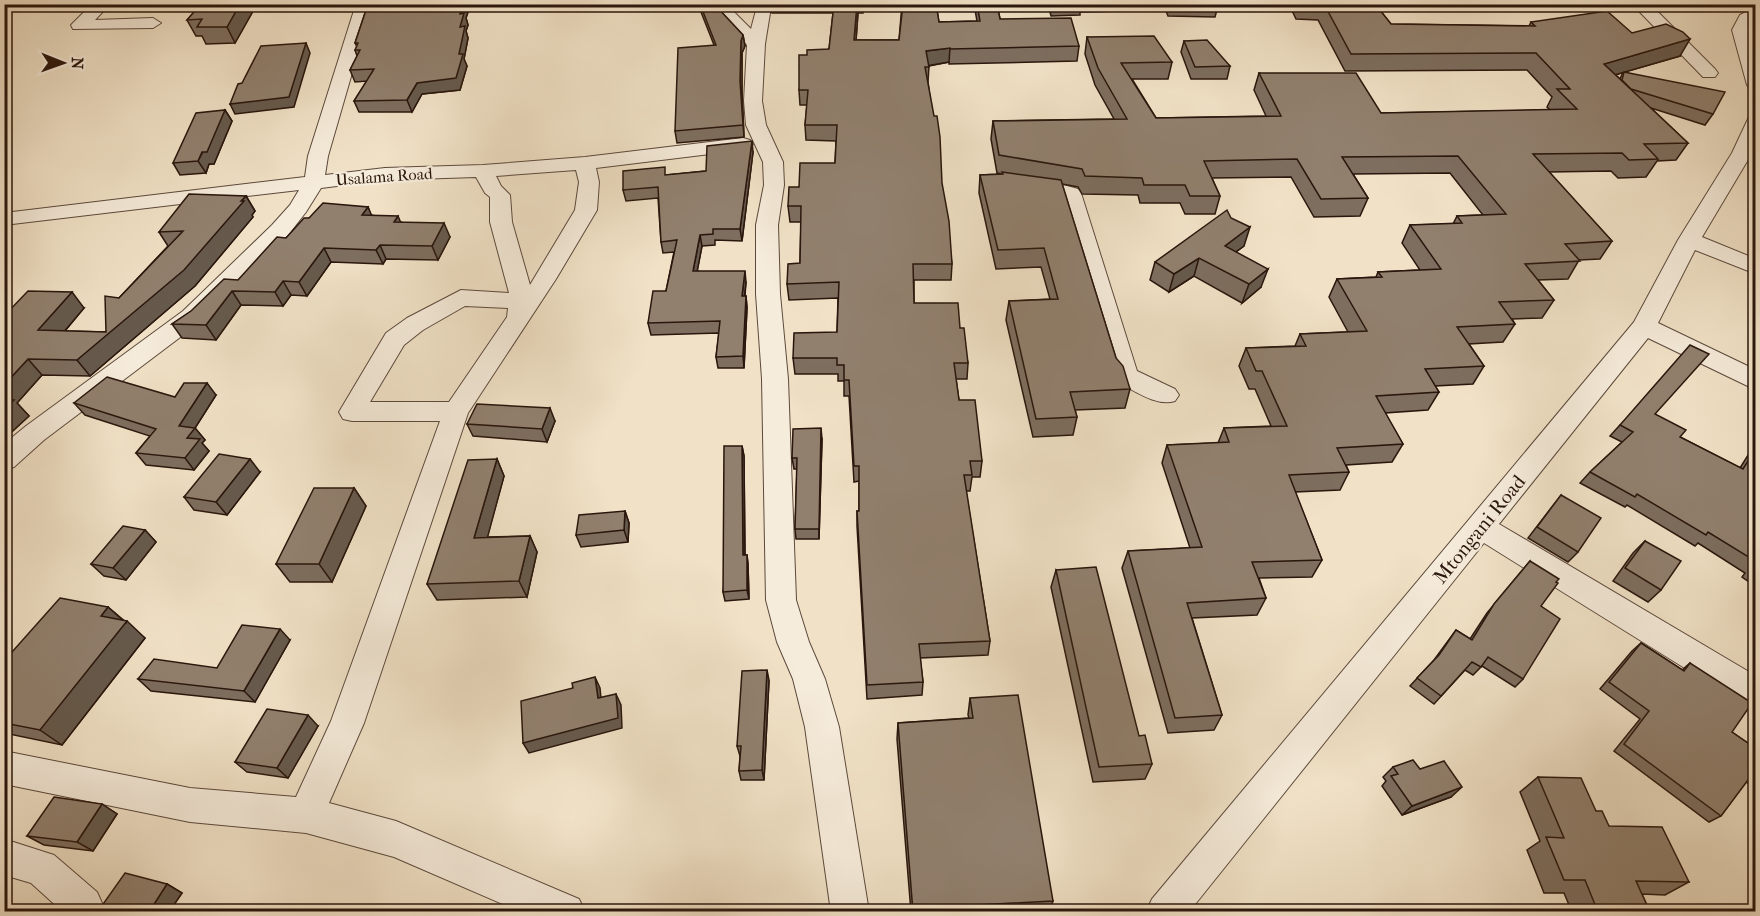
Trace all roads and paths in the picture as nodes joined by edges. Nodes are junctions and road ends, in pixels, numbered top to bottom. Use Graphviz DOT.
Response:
graph roads {
  1 [pos="102,4"];
  2 [pos="364,4"];
  3 [pos="673,4"];
  4 [pos="1640,4"];
  5 [pos="1755,12"];
  6 [pos="762,13"];
  7 [pos="153,23"];
  8 [pos="756,44"];
  9 [pos="1709,73"];
  10 [pos="1755,85"];
  11 [pos="1755,121"];
  12 [pos="765,142"];
  13 [pos="585,163"];
  14 [pos="483,171"];
  15 [pos="314,182"];
  16 [pos="1003,183"];
  17 [pos="4,219"];
  18 [pos="1689,240"];
  19 [pos="1755,267"];
  20 [pos="519,312"];
  21 [pos="1644,326"];
  22 [pos="1755,381"];
  23 [pos="1167,395"];
  24 [pos="456,411"];
  25 [pos="4,460"];
  26 [pos="1481,527"];
  27 [pos="1755,694"];
  28 [pos="4,767"];
  29 [pos="306,815"];
  30 [pos="4,857"];
  31 [pos="87,912"];
  32 [pos="566,912"];
  33 [pos="850,912"];
  34 [pos="1165,912"];
  1 -- 7 [label="street"];
  2 -- 15 [label="street"];
  3 -- 8 [label="street"];
  4 -- 9 [label="street"];
  5 -- 10 [label="street"];
  6 -- 8 [label="street"];
  8 -- 12 [label="street"];
  11 -- 18 [label="street, Mtongani Road"];
  12 -- 13 [label="street, Usalama Road"];
  12 -- 33 [label="street"];
  13 -- 14 [label="street, Usalama Road"];
  13 -- 20 [label="street"];
  14 -- 15 [label="street, Usalama Road"];
  14 -- 20 [label="street"];
  15 -- 17 [label="street, Usalama Road"];
  15 -- 25 [label="street"];
  16 -- 23 [label="street"];
  18 -- 19 [label="street"];
  18 -- 21 [label="street, Mtongani Road"];
  20 -- 24 [label="street"];
  20 -- 24 [label="street"];
  21 -- 22 [label="street"];
  21 -- 26 [label="street, Mtongani Road"];
  24 -- 29 [label="street"];
  26 -- 27 [label="street"];
  26 -- 34 [label="street, Mtongani Road"];
  28 -- 29 [label="street"];
  29 -- 32 [label="street"];
  30 -- 31 [label="street"];
}
